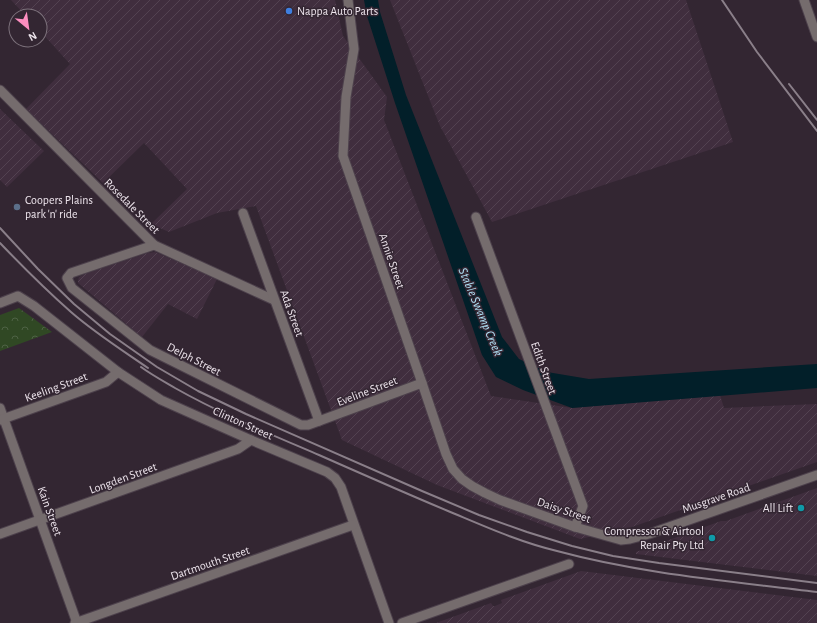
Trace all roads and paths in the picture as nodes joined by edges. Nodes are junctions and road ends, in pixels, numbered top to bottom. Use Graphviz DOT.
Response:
graph roads {
  1 [pos="348,0"];
  2 [pos="804,0"];
  3 [pos="817,37"];
  4 [pos="0,90"];
  5 [pos="243,212"];
  6 [pos="476,217"];
  7 [pos="154,245"];
  8 [pos="274,300"];
  9 [pos="0,303"];
  10 [pos="118,372"];
  11 [pos="422,383"];
  12 [pos="0,408"];
  13 [pos="2,419"];
  14 [pos="319,421"];
  15 [pos="251,440"];
  16 [pos="817,474"];
  17 [pos="500,500"];
  18 [pos="40,520"];
  19 [pos="353,525"];
  20 [pos="575,527"];
  21 [pos="0,534"];
  22 [pos="621,540"];
  23 [pos="569,564"];
  24 [pos="76,623"];
  25 [pos="389,623"];
  26 [pos="402,623"];
  1 -- 11 [label="street, Annie Street"];
  2 -- 3 [label="street"];
  4 -- 7 [label="street, Rosedale Street"];
  5 -- 8 [label="street, Ada Street"];
  6 -- 20 [label="street, Edith Street"];
  7 -- 8 [label="street, Rosedale Street"];
  7 -- 14 [label="street, Delph Street"];
  8 -- 14 [label="street, Ada Street"];
  9 -- 10 [label="street, Clinton Street"];
  10 -- 13 [label="street, Keeling Street"];
  10 -- 15 [label="street, Clinton Street"];
  11 -- 14 [label="street, Eveline Street"];
  11 -- 17 [label="street, Annie Street"];
  12 -- 13 [label="street, Kain Street"];
  13 -- 18 [label="street, Kain Street"];
  15 -- 18 [label="street, Longden Street"];
  15 -- 19 [label="street, Clinton Street"];
  16 -- 22 [label="street, Musgrave Road"];
  17 -- 20 [label="street, Daisy Street"];
  18 -- 21 [label="street, Longden Street"];
  18 -- 24 [label="street, Kain Street"];
  19 -- 24 [label="street, Dartmouth Street"];
  19 -- 25 [label="street, Clinton Street"];
  20 -- 22 [label="street, Daisy Street"];
  23 -- 26 [label="street"];
}
